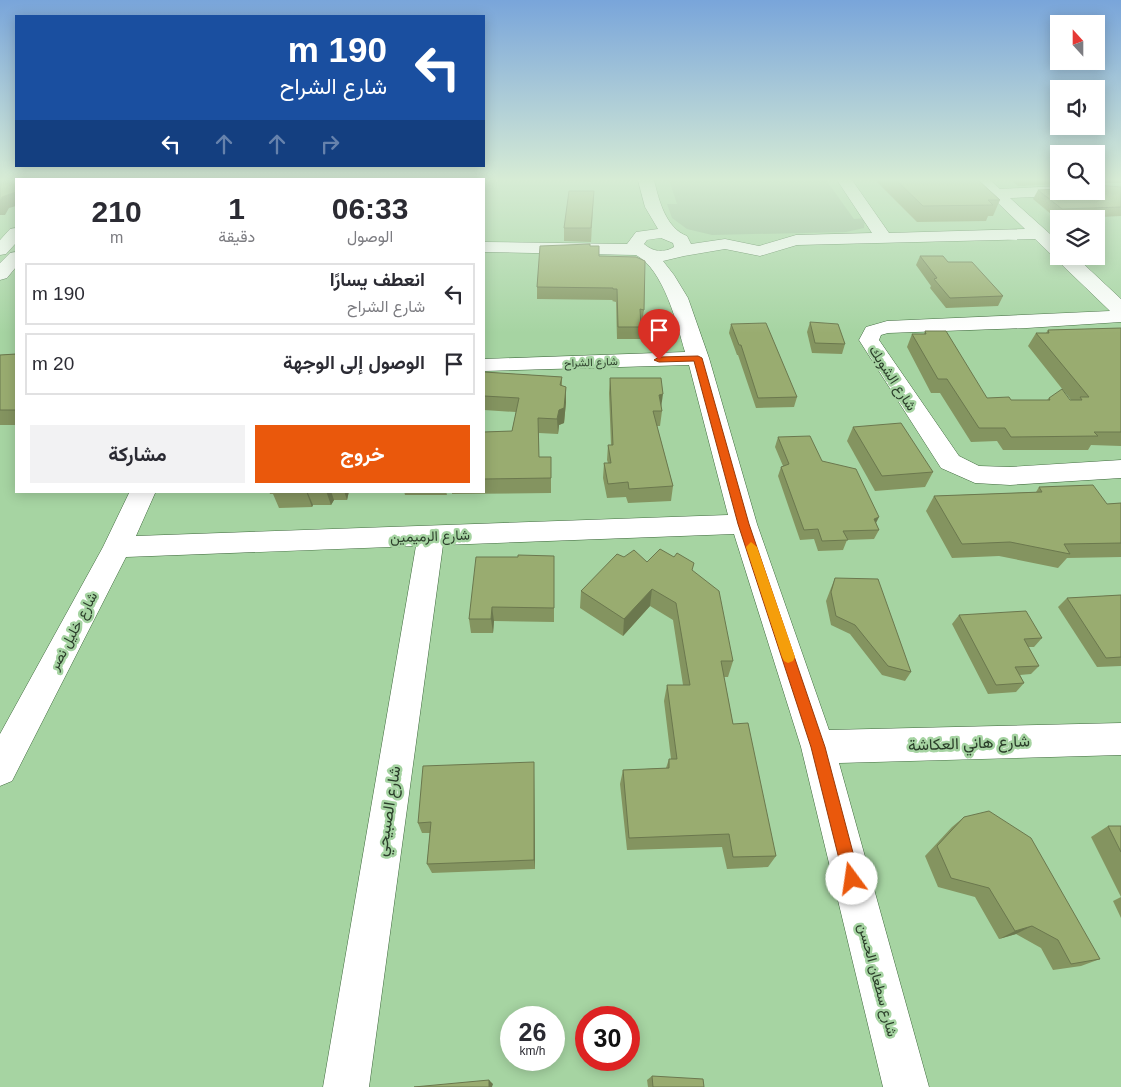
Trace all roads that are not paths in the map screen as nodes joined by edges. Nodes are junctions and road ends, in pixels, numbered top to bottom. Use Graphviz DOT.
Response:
graph roads {
  1 [pos="646,231"];
  2 [pos="667,231"];
  3 [pos="879,231"];
  4 [pos="1035,231"];
  5 [pos="1039,234"];
  6 [pos="15,235"];
  7 [pos="883,237"];
  8 [pos="642,244"];
  9 [pos="675,244"];
  10 [pos="1050,244"];
  11 [pos="485,247"];
  12 [pos="0,250"];
  13 [pos="15,258"];
  14 [pos="1074,265"];
  15 [pos="6,271"];
  16 [pos="678,298"];
  17 [pos="1121,310"];
  18 [pos="1121,316"];
  19 [pos="698,358"];
  20 [pos="485,365"];
  21 [pos="1121,469"];
  22 [pos="142,493"];
  23 [pos="744,524"];
  24 [pos="431,536"];
  25 [pos="117,547"];
  26 [pos="1121,739"];
  27 [pos="818,747"];
  28 [pos="0,769"];
  29 [pos="346,1087"];
  30 [pos="906,1087"];
  1 -- 8 [label="street"];
  2 -- 9 [label="street, شارع سطعان الحسن"];
  3 -- 7 [label="street"];
  4 -- 5 [label="street"];
  5 -- 7 [label="street"];
  5 -- 10 [label="street"];
  6 -- 12 [label="street"];
  7 -- 9 [label="street"];
  8 -- 9 [label="street"];
  8 -- 11 [label="street"];
  8 -- 16 [label="street, شارع سطعان الحسن"];
  9 -- 16 [label="street, شارع سطعان الحسن"];
  13 -- 15 [label="street"];
  14 -- 17 [label="street"];
  16 -- 19 [label="street, شارع سطعان الحسن"];
  18 -- 21 [label="street, شارع الشوبك"];
  19 -- 20 [label="street, شارع الشراح"];
  19 -- 23 [label="street, شارع سطعان الحسن"];
  22 -- 25 [label="street, شارع خليل نصر"];
  23 -- 24 [label="street, شارع الرميمين"];
  23 -- 27 [label="street, شارع سطعان الحسن"];
  24 -- 25 [label="street, شارع الرميمين"];
  24 -- 29 [label="street, شارع الصبيحي"];
  25 -- 28 [label="street, شارع خليل نصر"];
  26 -- 27 [label="street, شارع هاني العكاشة"];
  27 -- 30 [label="street, شارع سطعان الحسن"];
}
